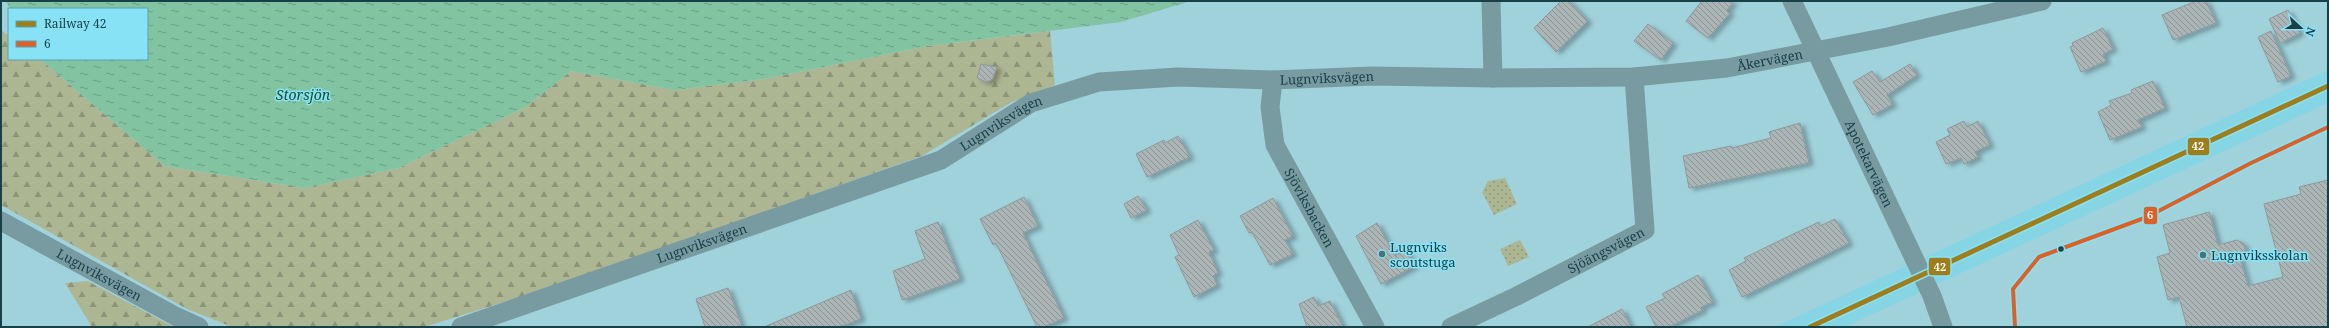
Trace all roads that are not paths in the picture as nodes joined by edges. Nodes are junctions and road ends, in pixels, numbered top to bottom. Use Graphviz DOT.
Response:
graph roads {
  1 [pos="1491,1"];
  2 [pos="1792,1"];
  3 [pos="2042,1"];
  4 [pos="1816,50"];
  5 [pos="1634,77"];
  6 [pos="1493,78"];
  7 [pos="1273,80"];
  8 [pos="1,221"];
  9 [pos="200,327"];
  10 [pos="461,327"];
  11 [pos="1375,327"];
  12 [pos="1451,327"];
  13 [pos="1942,327"];
  1 -- 6 [label="street"];
  2 -- 4 [label="street, Apotekarvägen"];
  3 -- 4 [label="street, Åkervägen"];
  4 -- 5 [label="street, Åkervägen"];
  4 -- 13 [label="street, Apotekarvägen"];
  5 -- 6 [label="street, Åkervägen"];
  5 -- 12 [label="street, Sjöängsvägen"];
  6 -- 7 [label="street, Lugnviksvägen"];
  7 -- 10 [label="street, Lugnviksvägen"];
  7 -- 11 [label="street, Sjöviksbacken"];
  8 -- 9 [label="street, Lugnviksvägen"];
}
